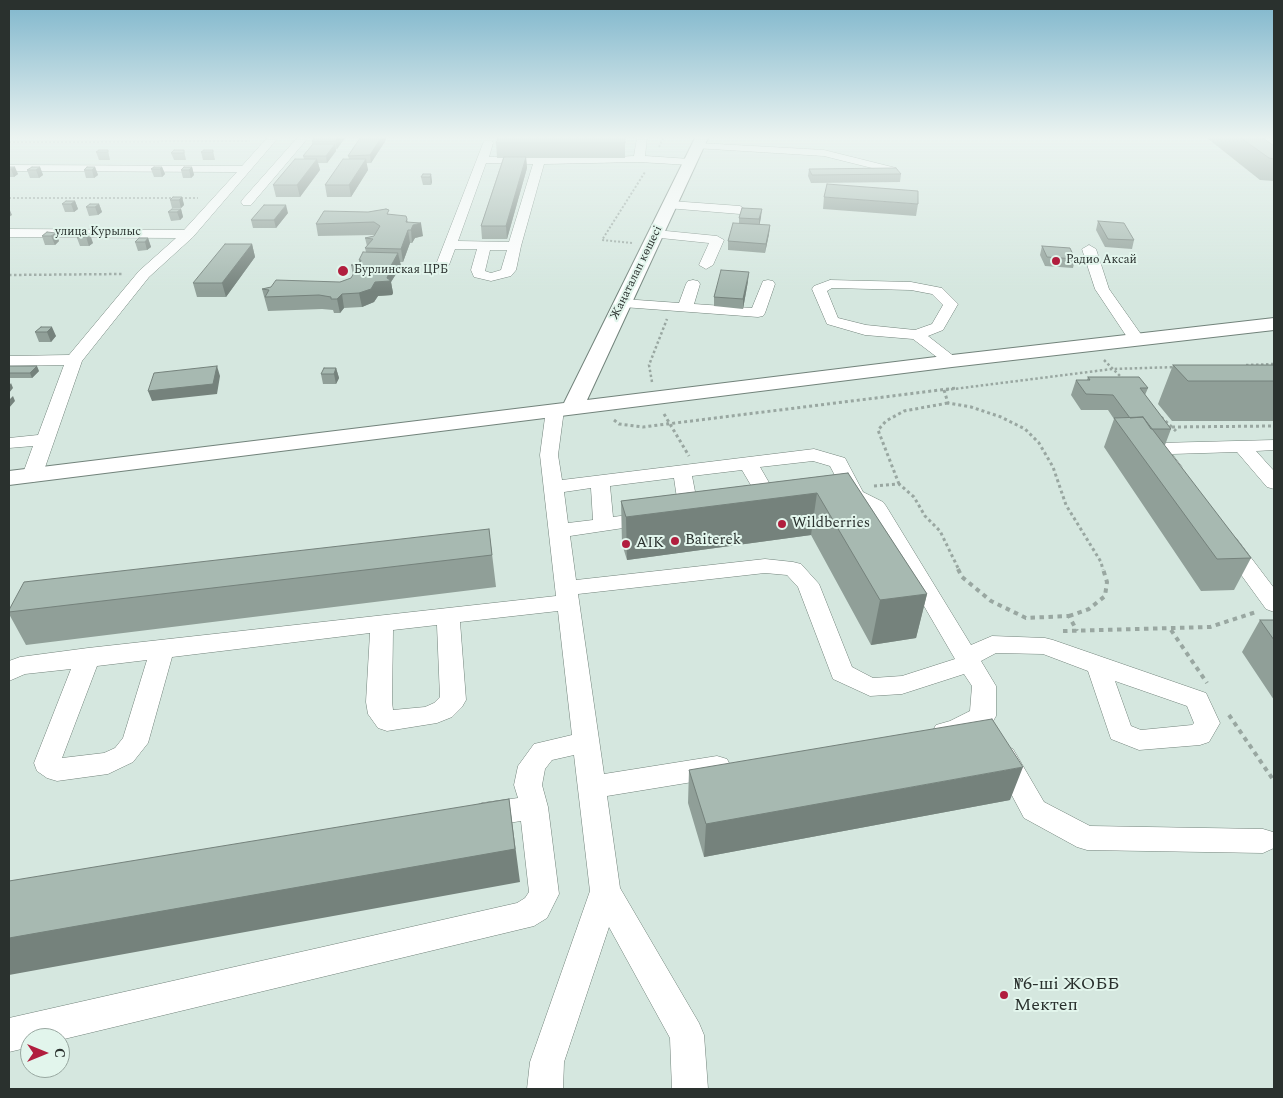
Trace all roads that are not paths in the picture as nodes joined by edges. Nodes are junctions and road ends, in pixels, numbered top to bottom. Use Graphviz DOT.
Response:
graph roads {
  1 [pos="227,189"];
  2 [pos="258,189"];
  3 [pos="471,189"];
  4 [pos="531,189"];
  5 [pos="678,189"];
  6 [pos="247,202"];
  7 [pos="671,205"];
  8 [pos="740,210"];
  9 [pos="9,233"];
  10 [pos="188,234"];
  11 [pos="656,234"];
  12 [pos="451,245"];
  13 [pos="484,246"];
  14 [pos="514,246"];
  15 [pos="1089,249"];
  16 [pos="444,262"];
  17 [pos="706,265"];
  18 [pos="693,284"];
  19 [pos="768,284"];
  20 [pos="623,303"];
  21 [pos="685,308"];
  22 [pos="1274,324"];
  23 [pos="917,335"];
  24 [pos="1137,340"];
  25 [pos="74,360"];
  26 [pos="9,361"];
  27 [pos="952,361"];
  28 [pos="564,409"];
  29 [pos="45,440"];
  30 [pos="9,443"];
  31 [pos="1274,445"];
  32 [pos="1242,446"];
  33 [pos="748,463"];
  34 [pos="682,472"];
  35 [pos="32,476"];
  36 [pos="9,478"];
  37 [pos="1182,480"];
  38 [pos="600,482"];
  39 [pos="1274,482"];
  40 [pos="553,488"];
  41 [pos="853,491"];
  42 [pos="820,493"];
  43 [pos="794,497"];
  44 [pos="769,500"];
  45 [pos="742,504"];
  46 [pos="604,524"];
  47 [pos="1217,527"];
  48 [pos="559,531"];
  49 [pos="567,595"];
  50 [pos="1270,607"];
  51 [pos="448,616"];
  52 [pos="382,623"];
  53 [pos="162,649"];
  54 [pos="88,657"];
  55 [pos="969,660"];
  56 [pos="1098,665"];
  57 [pos="9,672"];
  58 [pos="983,716"];
  59 [pos="925,735"];
  60 [pos="586,742"];
  61 [pos="738,764"];
  62 [pos="591,787"];
  63 [pos="534,807"];
  64 [pos="456,819"];
  65 [pos="1263,841"];
  66 [pos="605,891"];
  67 [pos="9,1035"];
  68 [pos="545,1089"];
  69 [pos="690,1089"];
  1 -- 10 [label="street"];
  2 -- 6 [label="street"];
  3 -- 12 [label="street"];
  4 -- 14 [label="street"];
  5 -- 7 [label="main road, Жаңаталап көшесі"];
  7 -- 8 [label="street"];
  7 -- 11 [label="main road, Жаңаталап көшесі"];
  9 -- 10 [label="street, улица Курылыс"];
  10 -- 25 [label="street"];
  11 -- 17 [label="street"];
  11 -- 20 [label="main road, Жаңаталап көшесі"];
  12 -- 13 [label="street"];
  12 -- 16 [label="street"];
  13 -- 14 [label="street"];
  13 -- 14 [label="street"];
  15 -- 24 [label="street"];
  18 -- 21 [label="street"];
  19 -- 21 [label="street"];
  20 -- 21 [label="street"];
  20 -- 28 [label="main road, Жаңаталап көшесі"];
  22 -- 24 [label="main road"];
  23 -- 23 [label="street"];
  23 -- 27 [label="street"];
  24 -- 27 [label="main road"];
  25 -- 26 [label="street"];
  25 -- 29 [label="street"];
  27 -- 28 [label="main road"];
  28 -- 35 [label="main road"];
  28 -- 40 [label="street"];
  29 -- 30 [label="street"];
  29 -- 35 [label="street"];
  31 -- 32 [label="street"];
  32 -- 37 [label="street"];
  32 -- 39 [label="street"];
  33 -- 34 [label="street"];
  33 -- 41 [label="street"];
  33 -- 44 [label="street"];
  34 -- 38 [label="street"];
  34 -- 46 [label="street"];
  35 -- 36 [label="main road"];
  38 -- 40 [label="street"];
  38 -- 46 [label="street"];
  40 -- 48 [label="street"];
  41 -- 42 [label="street"];
  41 -- 55 [label="street"];
  43 -- 44 [label="street"];
  44 -- 45 [label="street"];
  46 -- 48 [label="street"];
  47 -- 50 [label="street"];
  48 -- 49 [label="street"];
  49 -- 51 [label="street"];
  49 -- 55 [label="street"];
  49 -- 60 [label="street"];
  51 -- 52 [label="street"];
  51 -- 52 [label="street"];
  52 -- 53 [label="street"];
  53 -- 54 [label="street"];
  53 -- 54 [label="street"];
  54 -- 57 [label="street"];
  55 -- 56 [label="street"];
  55 -- 58 [label="street"];
  58 -- 59 [label="street"];
  58 -- 65 [label="street"];
  60 -- 62 [label="street"];
  60 -- 63 [label="street"];
  61 -- 62 [label="street"];
  62 -- 66 [label="street"];
  63 -- 64 [label="street"];
  63 -- 67 [label="street"];
  66 -- 68 [label="street"];
  66 -- 69 [label="street"];
}
